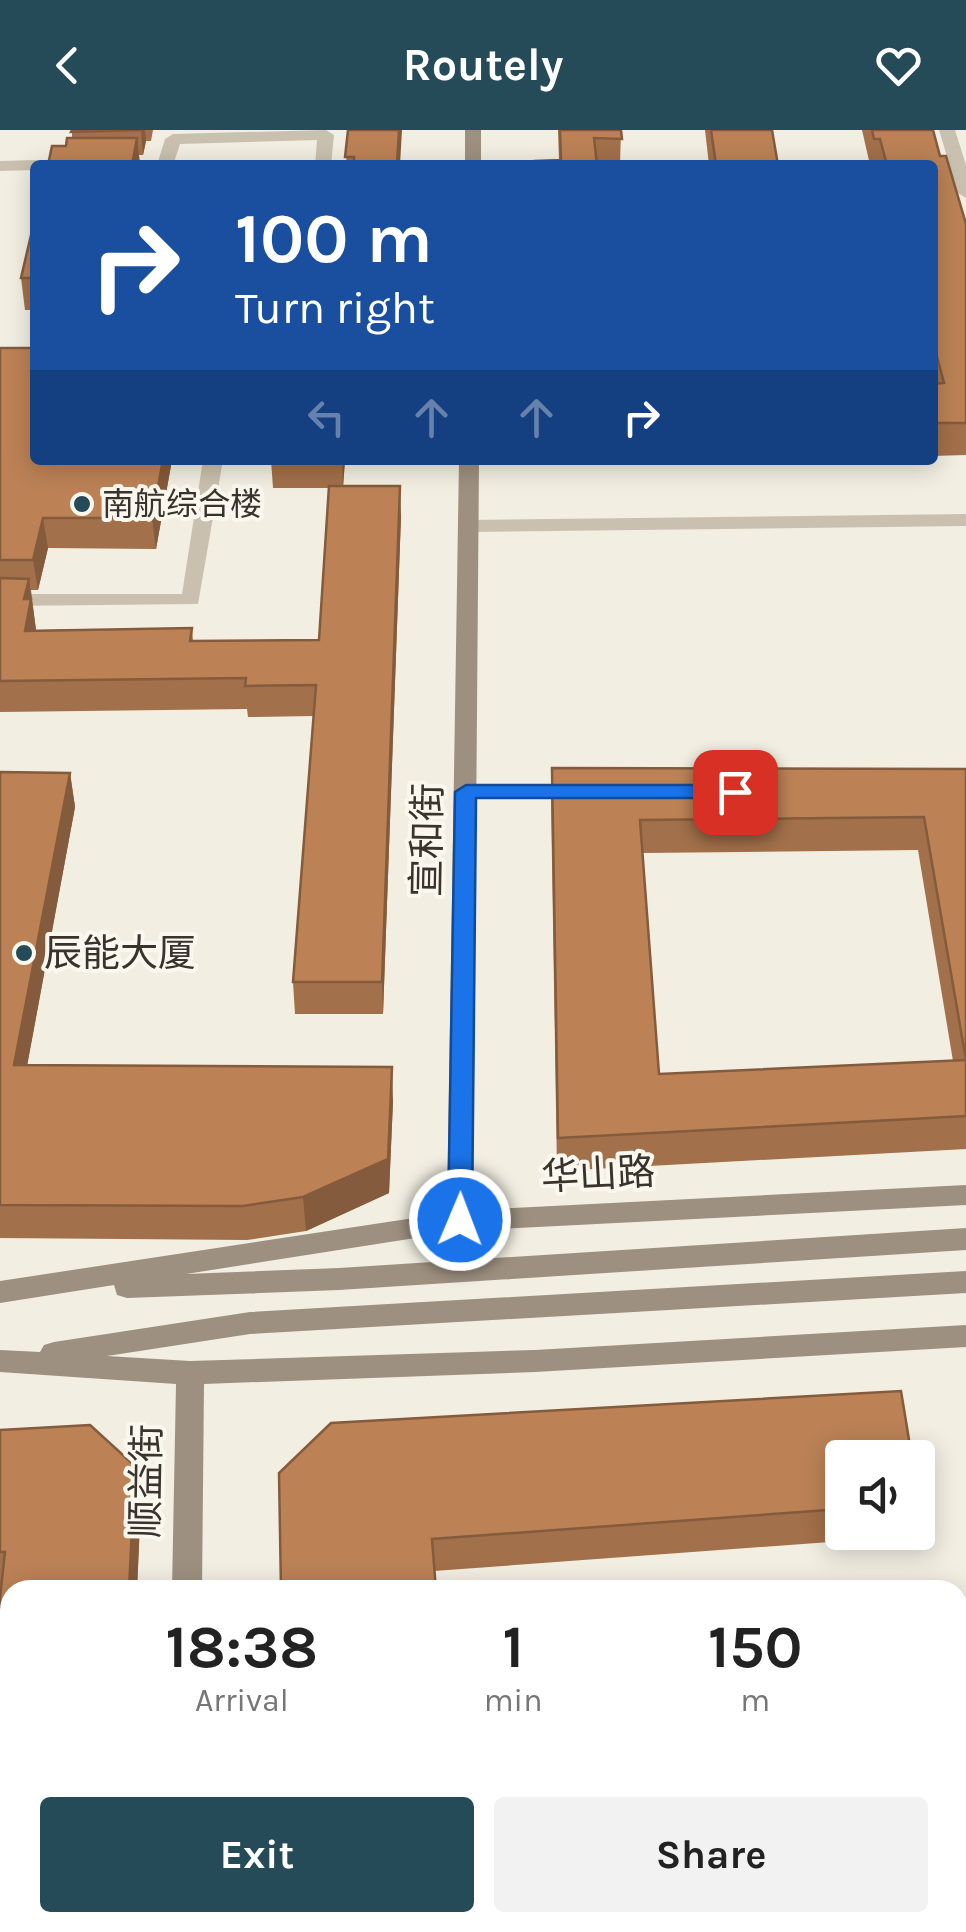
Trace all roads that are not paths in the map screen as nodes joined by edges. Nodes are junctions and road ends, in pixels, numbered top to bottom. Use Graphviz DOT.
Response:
graph roads {
  1 [pos="473,130"];
  2 [pos="946,130"];
  3 [pos="166,160"];
  4 [pos="323,160"];
  5 [pos="473,160"];
  6 [pos="30,165"];
  7 [pos="0,166"];
  8 [pos="966,193"];
  9 [pos="212,465"];
  10 [pos="469,465"];
  11 [pos="966,520"];
  12 [pos="468,526"];
  13 [pos="0,600"];
  14 [pos="466,792"];
  15 [pos="600,792"];
  16 [pos="966,1195"];
  17 [pos="460,1220"];
  18 [pos="966,1239"];
  19 [pos="966,1282"];
  20 [pos="8,1291"];
  21 [pos="966,1336"];
  22 [pos="2,1360"];
  23 [pos="190,1373"];
  24 [pos="187,1580"];
  1 -- 5 [label="main road"];
  2 -- 8 [label="street"];
  3 -- 4 [label="street"];
  6 -- 7 [label="street"];
  9 -- 13 [label="street"];
  10 -- 12 [label="main road, 宣和街"];
  11 -- 12 [label="street"];
  12 -- 14 [label="main road, 宣和街"];
  14 -- 15 [label="street"];
  14 -- 17 [label="main road, 宣和街"];
  16 -- 17 [label="main road, 华山路"];
  17 -- 20 [label="main road, 华山路"];
  18 -- 20 [label="main road"];
  19 -- 22 [label="main road"];
  21 -- 23 [label="main road"];
  22 -- 23 [label="main road"];
  23 -- 24 [label="main road, 顺益街"];
}
